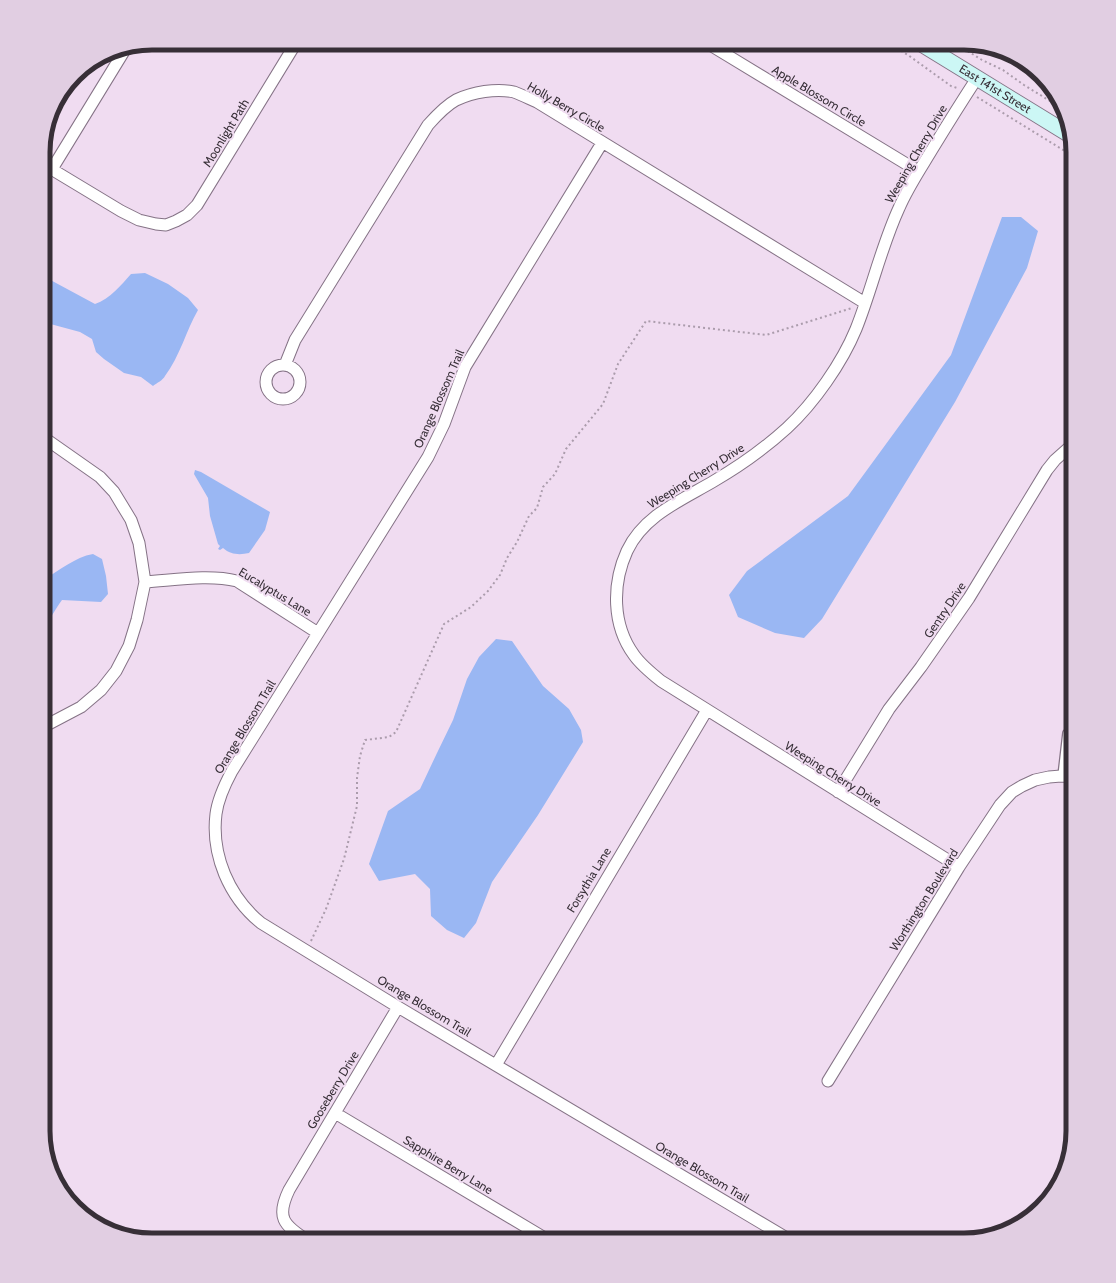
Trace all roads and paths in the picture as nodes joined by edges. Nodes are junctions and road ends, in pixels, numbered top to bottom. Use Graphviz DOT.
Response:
graph roads {
  1 [pos="292,50"];
  2 [pos="719,50"];
  3 [pos="900,50"];
  4 [pos="931,50"];
  5 [pos="966,50"];
  6 [pos="122,54"];
  7 [pos="976,78"];
  8 [pos="968,91"];
  9 [pos="1054,103"];
  10 [pos="1064,131"];
  11 [pos="602,142"];
  12 [pos="1066,152"];
  13 [pos="50,162"];
  14 [pos="50,168"];
  15 [pos="918,171"];
  16 [pos="865,303"];
  17 [pos="285,365"];
  18 [pos="50,443"];
  19 [pos="1066,450"];
  20 [pos="145,582"];
  21 [pos="318,632"];
  22 [pos="707,710"];
  23 [pos="50,722"];
  24 [pos="1066,734"];
  25 [pos="1061,776"];
  26 [pos="1066,776"];
  27 [pos="838,792"];
  28 [pos="959,867"];
  29 [pos="307,951"];
  30 [pos="398,1007"];
  31 [pos="496,1065"];
  32 [pos="828,1081"];
  33 [pos="335,1113"];
  34 [pos="296,1233"];
  35 [pos="536,1233"];
  36 [pos="778,1233"];
  1 -- 14 [label="street, Moonlight Path"];
  2 -- 15 [label="street, Apple Blossom Circle"];
  3 -- 8 [label="path"];
  4 -- 7 [label="street, East 141st Street"];
  5 -- 9 [label="path"];
  6 -- 13 [label="street"];
  7 -- 8 [label="street, Weeping Cherry Drive"];
  7 -- 10 [label="street, East 141st Street"];
  8 -- 12 [label="path"];
  8 -- 15 [label="street, Weeping Cherry Drive"];
  11 -- 16 [label="street, Holly Berry Circle"];
  11 -- 17 [label="street, Holly Berry Circle"];
  11 -- 21 [label="street, Orange Blossom Trail"];
  15 -- 16 [label="street, Weeping Cherry Drive"];
  16 -- 22 [label="street, Weeping Cherry Drive"];
  16 -- 29 [label="path"];
  18 -- 20 [label="street"];
  19 -- 27 [label="street, Gentry Drive"];
  20 -- 21 [label="street, Eucalyptus Lane"];
  20 -- 23 [label="street"];
  21 -- 29 [label="street, Orange Blossom Trail"];
  22 -- 27 [label="street, Weeping Cherry Drive"];
  22 -- 31 [label="street, Forsythia Lane"];
  24 -- 25 [label="lane"];
  25 -- 26 [label="street, Worthington Boulevard"];
  25 -- 28 [label="street, Worthington Boulevard"];
  27 -- 28 [label="street, Weeping Cherry Drive"];
  28 -- 32 [label="street, Worthington Boulevard"];
  29 -- 30 [label="street, Orange Blossom Trail"];
  30 -- 31 [label="street, Orange Blossom Trail"];
  30 -- 33 [label="street, Gooseberry Drive"];
  31 -- 36 [label="street, Orange Blossom Trail"];
  33 -- 34 [label="street, Gooseberry Drive"];
  33 -- 35 [label="street, Sapphire Berry Lane"];
}
